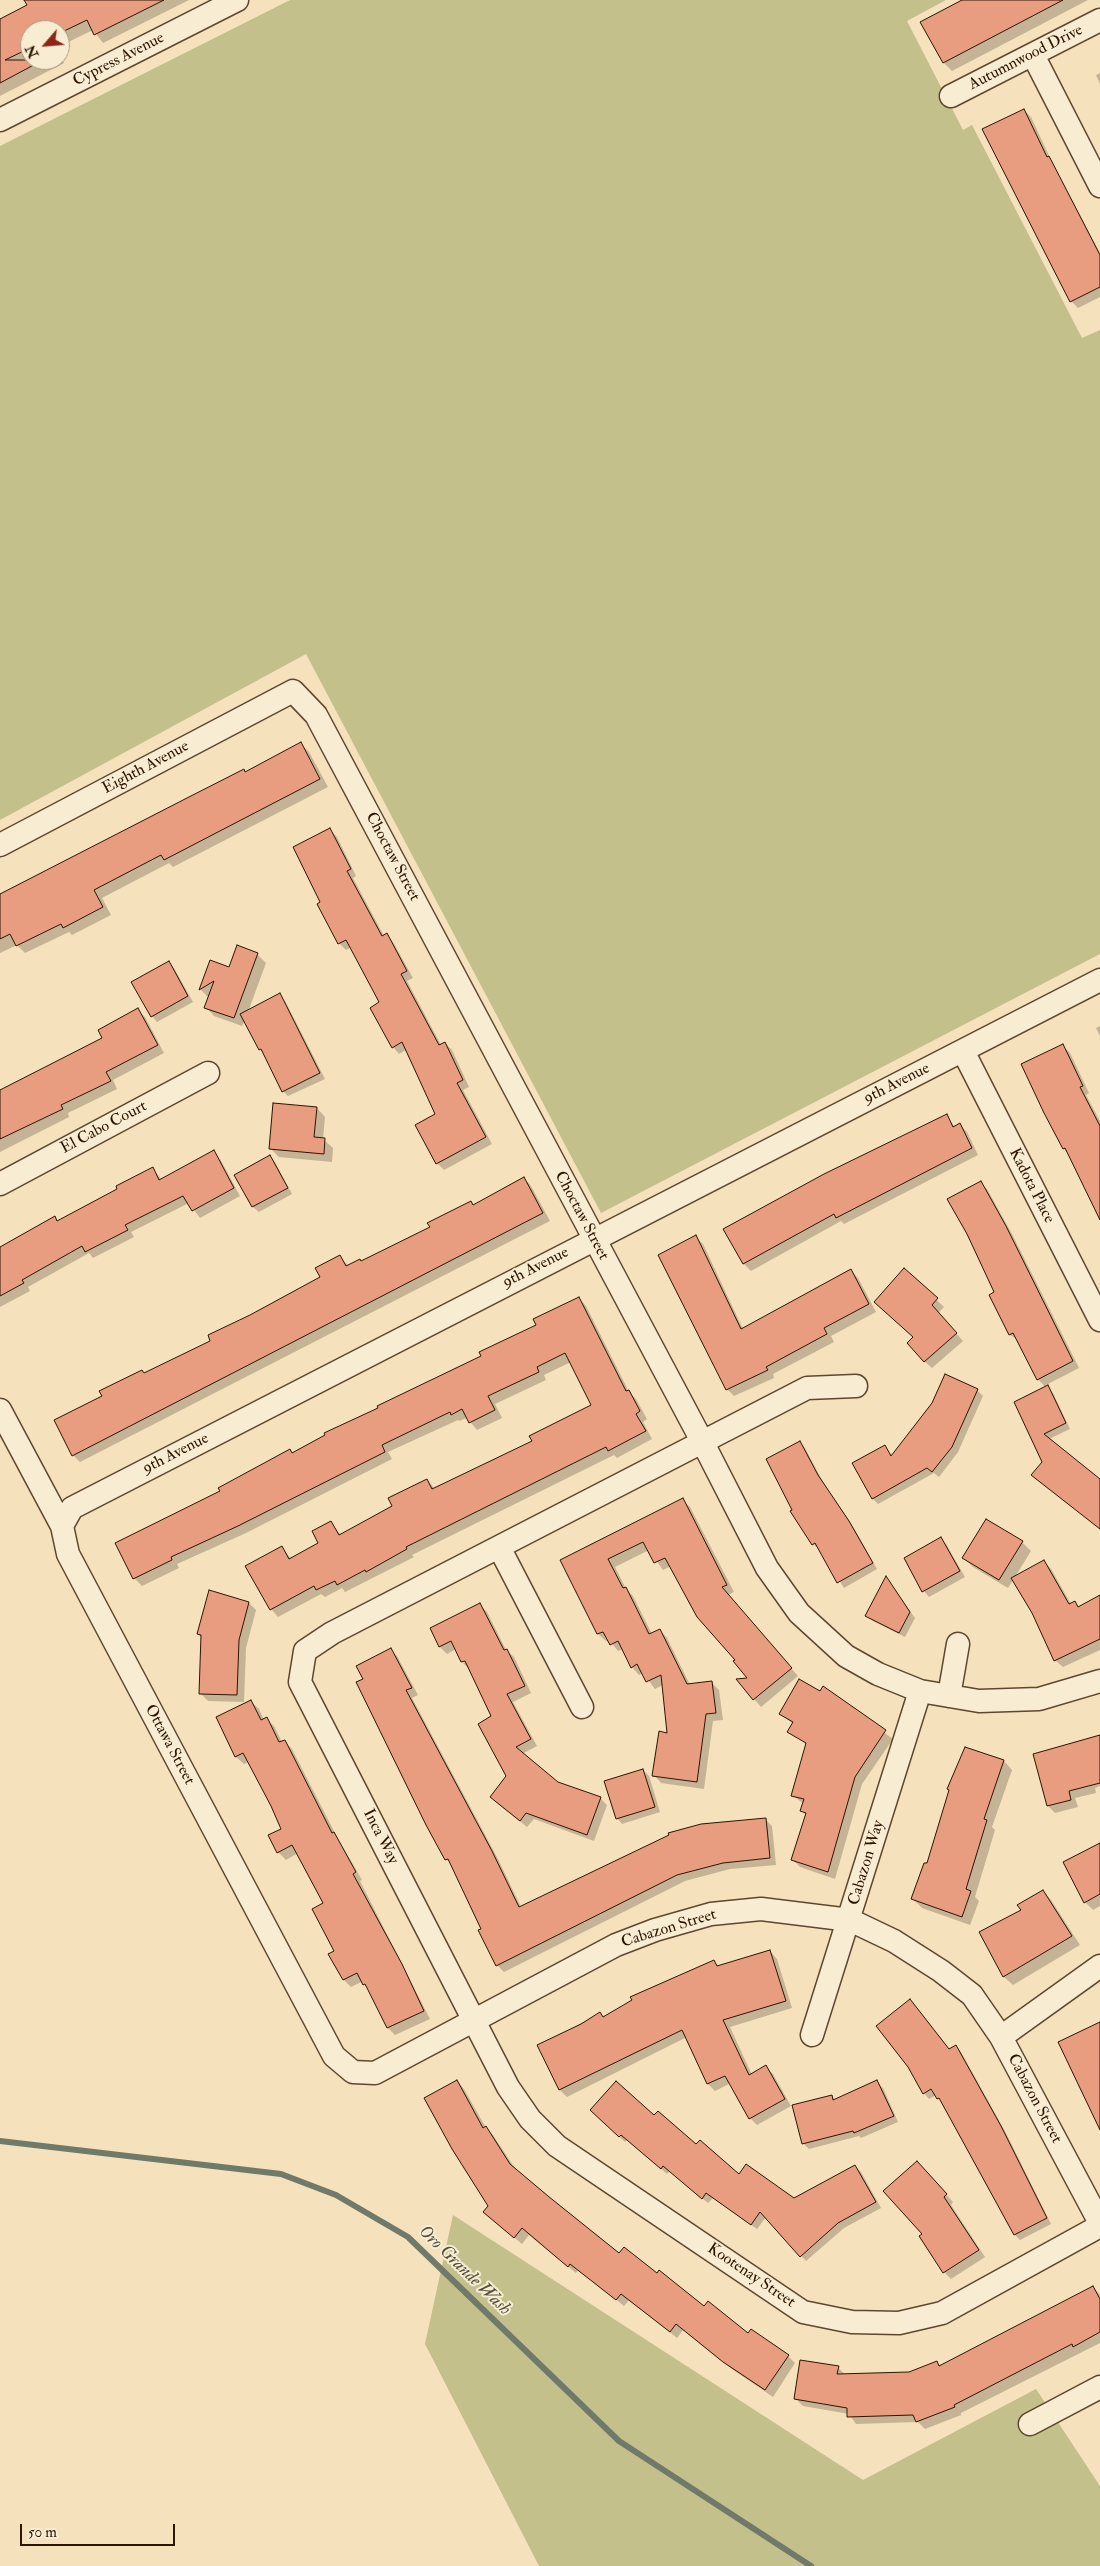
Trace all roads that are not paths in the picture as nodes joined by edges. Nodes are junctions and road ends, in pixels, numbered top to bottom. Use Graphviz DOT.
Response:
graph roads {
  1 [pos="237,0"];
  2 [pos="1100,20"];
  3 [pos="1032,55"];
  4 [pos="951,96"];
  5 [pos="0,120"];
  6 [pos="1100,186"];
  7 [pos="293,691"];
  8 [pos="0,845"];
  9 [pos="1100,980"];
  10 [pos="963,1051"];
  11 [pos="208,1073"];
  12 [pos="0,1184"];
  13 [pos="593,1239"];
  14 [pos="1100,1320"];
  15 [pos="856,1386"];
  16 [pos="0,1410"];
  17 [pos="703,1443"];
  18 [pos="62,1526"];
  19 [pos="499,1547"];
  20 [pos="958,1644"];
  21 [pos="1100,1681"];
  22 [pos="920,1691"];
  23 [pos="949,1696"];
  24 [pos="582,1707"];
  25 [pos="850,1920"];
  26 [pos="1100,1966"];
  27 [pos="475,2020"];
  28 [pos="812,2035"];
  29 [pos="1001,2037"];
  30 [pos="353,2072"];
  31 [pos="1100,2222"];
  32 [pos="1100,2226"];
  33 [pos="1100,2387"];
  34 [pos="1030,2424"];
  1 -- 5 [label="street, Cypress Avenue"];
  2 -- 3 [label="street, Autumnwood Drive"];
  3 -- 4 [label="street, Autumnwood Drive"];
  3 -- 6 [label="street"];
  7 -- 8 [label="street, Eighth Avenue"];
  7 -- 13 [label="street, Choctaw Street"];
  9 -- 10 [label="street, 9th Avenue"];
  10 -- 13 [label="street, 9th Avenue"];
  10 -- 14 [label="street, Kadota Place"];
  11 -- 12 [label="street, El Cabo Court"];
  13 -- 17 [label="street, Choctaw Street"];
  13 -- 18 [label="street, 9th Avenue"];
  15 -- 17 [label="street"];
  16 -- 18 [label="street, Ottawa Street"];
  17 -- 19 [label="street"];
  17 -- 22 [label="street, Choctaw Street"];
  18 -- 30 [label="street, Ottawa Street"];
  19 -- 24 [label="street"];
  19 -- 27 [label="street, Inca Way"];
  20 -- 23 [label="street"];
  21 -- 23 [label="street, Choctaw Street"];
  22 -- 23 [label="street, Choctaw Street"];
  22 -- 25 [label="street, Cabazon Way"];
  25 -- 27 [label="street, Cabazon Street"];
  25 -- 28 [label="street, Cabazon Way"];
  25 -- 29 [label="street, Cabazon Street"];
  26 -- 29 [label="street"];
  27 -- 30 [label="street, Cabazon Street"];
  27 -- 32 [label="street, Kootenay Street"];
  29 -- 31 [label="street, Cabazon Street"];
  33 -- 34 [label="street"];
}
